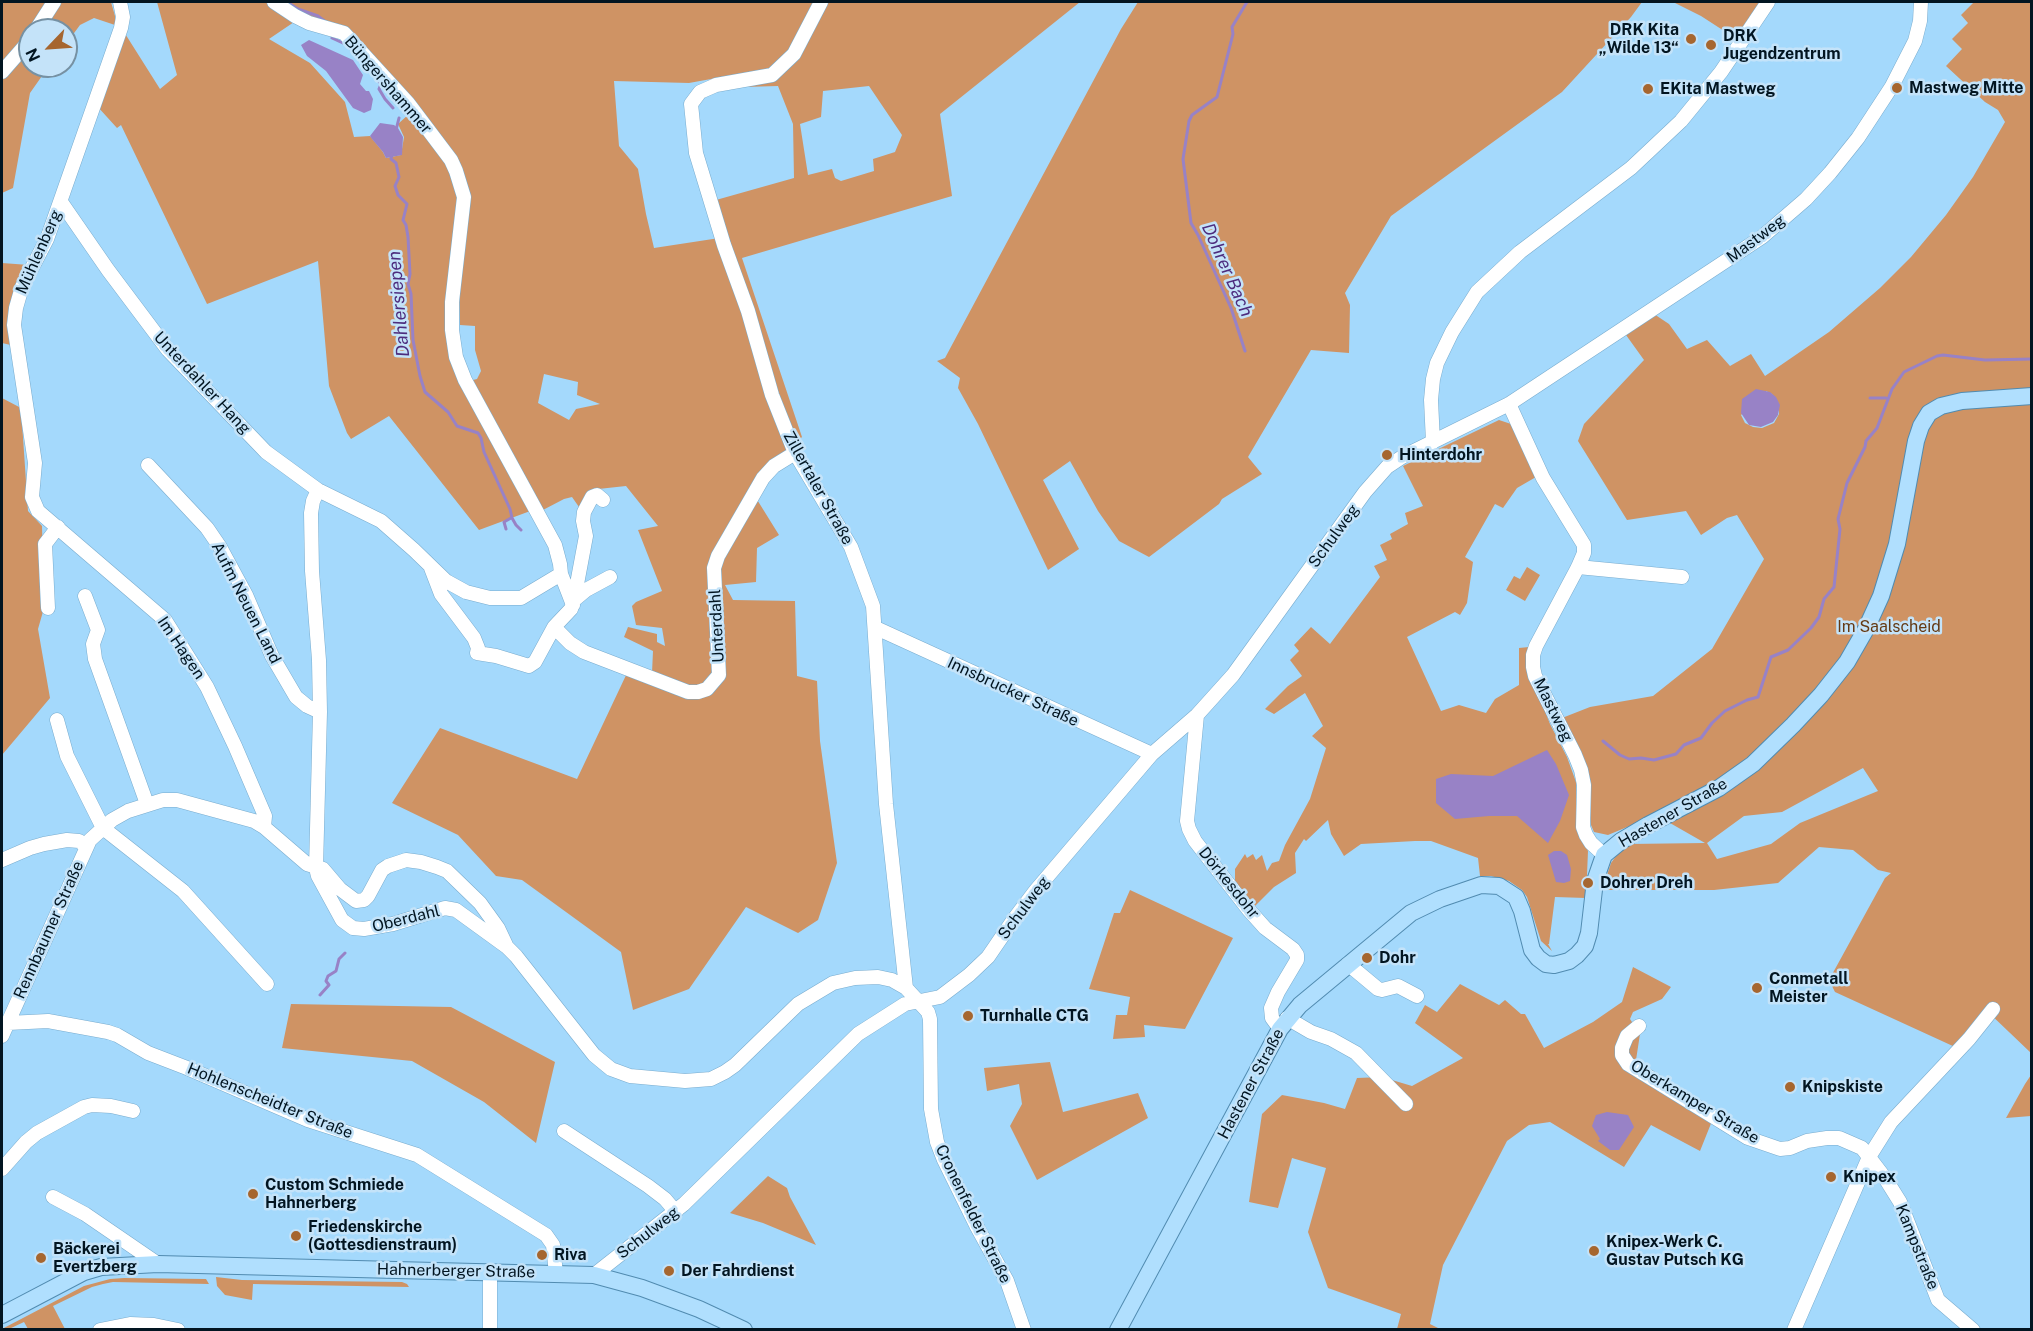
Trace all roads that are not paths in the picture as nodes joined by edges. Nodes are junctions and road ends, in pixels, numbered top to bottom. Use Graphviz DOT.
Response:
graph roads {
  1 [pos="54,2"];
  2 [pos="120,2"];
  3 [pos="274,2"];
  4 [pos="821,2"];
  5 [pos="1768,2"];
  6 [pos="1921,2"];
  7 [pos="44,18"];
  8 [pos="18,54"];
  9 [pos="2,72"];
  10 [pos="61,202"];
  11 [pos="2031,396"];
  12 [pos="1509,404"];
  13 [pos="1433,442"];
  14 [pos="795,453"];
  15 [pos="148,465"];
  16 [pos="1387,467"];
  17 [pos="318,489"];
  18 [pos="603,500"];
  19 [pos="38,510"];
  20 [pos="58,527"];
  21 [pos="1578,567"];
  22 [pos="431,568"];
  23 [pos="561,574"];
  24 [pos="610,577"];
  25 [pos="1682,577"];
  26 [pos="85,596"];
  27 [pos="573,603"];
  28 [pos="48,608"];
  29 [pos="555,627"];
  30 [pos="876,628"];
  31 [pos="320,712"];
  32 [pos="1197,715"];
  33 [pos="57,720"];
  34 [pos="1152,754"];
  35 [pos="147,804"];
  36 [pos="264,827"];
  37 [pos="103,828"];
  38 [pos="86,846"];
  39 [pos="1604,855"];
  40 [pos="2,860"];
  41 [pos="316,868"];
  42 [pos="507,947"];
  43 [pos="1348,964"];
  44 [pos="267,984"];
  45 [pos="906,988"];
  46 [pos="1417,996"];
  47 [pos="918,1000"];
  48 [pos="1993,1009"];
  49 [pos="8,1023"];
  50 [pos="1284,1023"];
  51 [pos="1639,1026"];
  52 [pos="2,1036"];
  53 [pos="1406,1104"];
  54 [pos="133,1112"];
  55 [pos="564,1131"];
  56 [pos="1869,1157"];
  57 [pos="2,1169"];
  58 [pos="53,1197"];
  59 [pos="676,1212"];
  60 [pos="158,1264"];
  61 [pos="490,1273"];
  62 [pos="556,1274"];
  63 [pos="594,1275"];
  64 [pos="2,1315"];
  65 [pos="100,1329"];
  66 [pos="178,1329"];
  67 [pos="490,1329"];
  68 [pos="744,1329"];
  69 [pos="1024,1329"];
  70 [pos="1118,1329"];
  71 [pos="1794,1329"];
  72 [pos="1973,1329"];
  1 -- 7 [label="street"];
  2 -- 10 [label="street, Mühlenberg"];
  3 -- 23 [label="street, Büngershammer"];
  4 -- 14 [label="street, Zillertaler Straße"];
  5 -- 13 [label="street"];
  6 -- 12 [label="street, Mastweg"];
  8 -- 9 [label="street"];
  10 -- 17 [label="street, Unterdahler Hang"];
  10 -- 19 [label="street, Mühlenberg"];
  11 -- 39 [label="main road, Hastener Straße"];
  12 -- 13 [label="street, Mastweg"];
  12 -- 21 [label="street, Mastweg"];
  13 -- 16 [label="street, Mastweg"];
  14 -- 29 [label="street, Unterdahl"];
  14 -- 30 [label="street, Zillertaler Straße"];
  15 -- 31 [label="street, Aufm Neuen Land"];
  16 -- 32 [label="street, Schulweg"];
  17 -- 22 [label="street"];
  17 -- 31 [label="street, Oberdahl"];
  18 -- 27 [label="street"];
  19 -- 20 [label="street, Im Hagen"];
  20 -- 28 [label="street"];
  20 -- 36 [label="street, Im Hagen"];
  21 -- 25 [label="street"];
  21 -- 39 [label="street, Mastweg"];
  22 -- 23 [label="street"];
  22 -- 29 [label="street"];
  23 -- 27 [label="street"];
  24 -- 27 [label="street"];
  26 -- 35 [label="street"];
  27 -- 29 [label="street"];
  30 -- 34 [label="street, Innsbrucker Straße"];
  30 -- 45 [label="street, Zillertaler Straße"];
  31 -- 41 [label="street, Oberdahl"];
  32 -- 34 [label="street, Schulweg"];
  32 -- 50 [label="street, Dörkesdohr"];
  33 -- 37 [label="street"];
  34 -- 47 [label="street, Schulweg"];
  35 -- 36 [label="street, Rennbaumer Straße"];
  35 -- 37 [label="street, Rennbaumer Straße"];
  36 -- 41 [label="street, Rennbaumer Straße"];
  37 -- 38 [label="street, Rennbaumer Straße"];
  37 -- 44 [label="street"];
  38 -- 40 [label="street"];
  38 -- 49 [label="street, Rennbaumer Straße"];
  39 -- 43 [label="main road, Hastener Straße"];
  41 -- 42 [label="street, Oberdahl"];
  41 -- 42 [label="street, Oberdahl"];
  42 -- 45 [label="street, Cronenfelder Straße"];
  43 -- 46 [label="street"];
  43 -- 50 [label="main road, Hastener Straße"];
  45 -- 47 [label="street, Cronenfelder Straße"];
  47 -- 59 [label="street, Schulweg"];
  47 -- 69 [label="street, Cronenfelder Straße"];
  48 -- 56 [label="street"];
  49 -- 52 [label="street, Rennbaumer Straße"];
  49 -- 62 [label="street, Hohlenscheidter Straße"];
  50 -- 53 [label="street"];
  50 -- 70 [label="main road, Hastener Straße"];
  51 -- 56 [label="street, Oberkamper Straße"];
  54 -- 57 [label="street"];
  55 -- 59 [label="street"];
  56 -- 71 [label="street"];
  56 -- 72 [label="street, Kampstraße"];
  58 -- 60 [label="street"];
  59 -- 63 [label="street, Schulweg"];
  60 -- 61 [label="main road, Hahnerberger Straße"];
  60 -- 64 [label="main road, Hahnerberger Straße"];
  61 -- 62 [label="main road, Hahnerberger Straße"];
  61 -- 67 [label="street"];
  62 -- 63 [label="main road, Hahnerberger Straße"];
  63 -- 68 [label="main road, Hahnerberger Straße"];
  65 -- 66 [label="street"];
}
